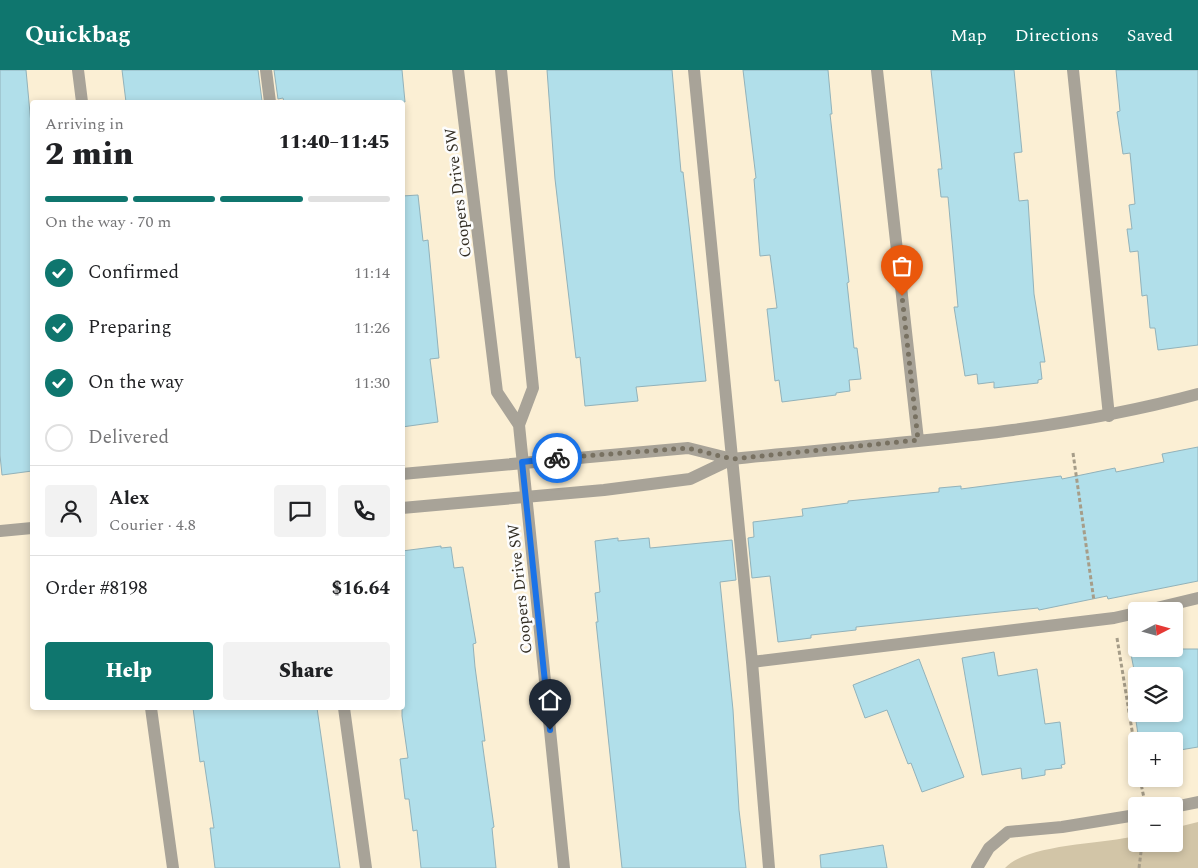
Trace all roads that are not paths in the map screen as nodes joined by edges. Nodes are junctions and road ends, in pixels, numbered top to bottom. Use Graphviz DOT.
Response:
graph roads {
  1 [pos="78,70"];
  2 [pos="266,70"];
  3 [pos="458,70"];
  4 [pos="500,70"];
  5 [pos="694,70"];
  6 [pos="877,70"];
  7 [pos="1073,70"];
  8 [pos="82,100"];
  9 [pos="270,100"];
  10 [pos="1198,394"];
  11 [pos="1109,416"];
  12 [pos="519,425"];
  13 [pos="918,440"];
  14 [pos="732,459"];
  15 [pos="522,462"];
  16 [pos="405,474"];
  17 [pos="525,497"];
  18 [pos="405,508"];
  19 [pos="30,528"];
  20 [pos="0,531"];
  21 [pos="1198,598"];
  22 [pos="1181,602"];
  23 [pos="1128,615"];
  24 [pos="752,662"];
  25 [pos="151,710"];
  26 [pos="344,710"];
  27 [pos="1198,802"];
  28 [pos="1183,805"];
  29 [pos="1128,815"];
  30 [pos="173,868"];
  31 [pos="366,868"];
  32 [pos="564,868"];
  33 [pos="769,868"];
  34 [pos="977,868"];
  1 -- 8 [label="street"];
  2 -- 9 [label="street"];
  3 -- 12 [label="street, Coopers Drive SW"];
  4 -- 12 [label="street, Coopers Drive SW"];
  5 -- 14 [label="street"];
  6 -- 13 [label="street"];
  7 -- 11 [label="street"];
  10 -- 11 [label="street"];
  11 -- 13 [label="street"];
  12 -- 15 [label="street, Coopers Drive SW"];
  13 -- 14 [label="street"];
  14 -- 15 [label="street"];
  14 -- 17 [label="street"];
  14 -- 24 [label="street"];
  15 -- 16 [label="street"];
  15 -- 17 [label="street, Coopers Drive SW"];
  17 -- 18 [label="street"];
  17 -- 32 [label="street, Coopers Drive SW"];
  19 -- 20 [label="street"];
  21 -- 22 [label="street"];
  23 -- 24 [label="street"];
  24 -- 33 [label="street"];
  25 -- 30 [label="street"];
  26 -- 31 [label="street"];
  27 -- 28 [label="street"];
  29 -- 34 [label="street"];
}
